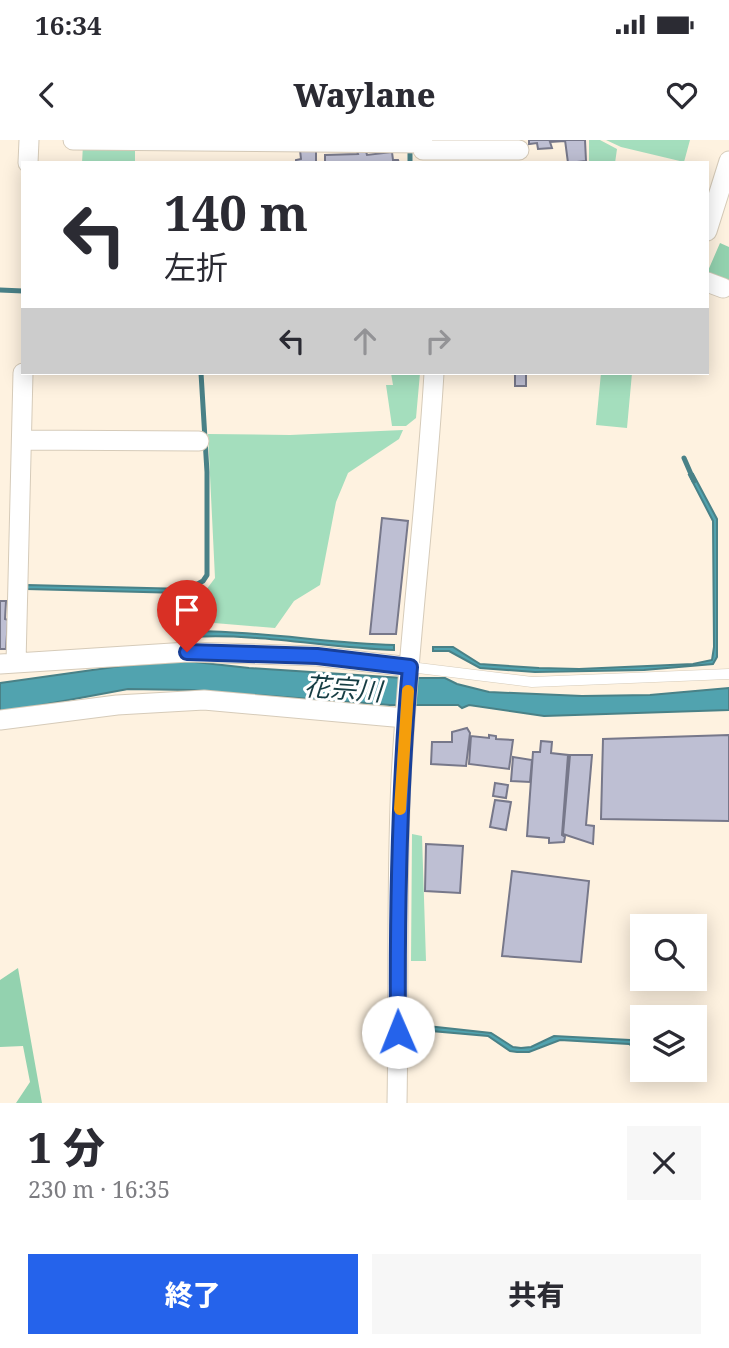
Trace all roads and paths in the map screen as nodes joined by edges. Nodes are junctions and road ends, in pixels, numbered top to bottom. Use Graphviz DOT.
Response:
graph roads {
  1 [pos="29,140"];
  2 [pos="73,140"];
  3 [pos="423,149"];
  4 [pos="519,150"];
  5 [pos="29,161"];
  6 [pos="729,161"];
  7 [pos="709,225"];
  8 [pos="23,375"];
  9 [pos="433,375"];
  10 [pos="22,440"];
  11 [pos="199,440"];
  12 [pos="8,663"];
  13 [pos="410,669"];
  14 [pos="729,674"];
  15 [pos="405,715"];
  16 [pos="0,720"];
  17 [pos="397,1103"];
  1 -- 5 [label="street"];
  2 -- 3 [label="street"];
  3 -- 4 [label="street"];
  6 -- 7 [label="street"];
  8 -- 10 [label="street"];
  9 -- 13 [label="street"];
  10 -- 11 [label="street"];
  10 -- 12 [label="street"];
  12 -- 13 [label="street"];
  13 -- 14 [label="lane"];
  13 -- 15 [label="street"];
  15 -- 16 [label="street"];
  15 -- 17 [label="street"];
}
